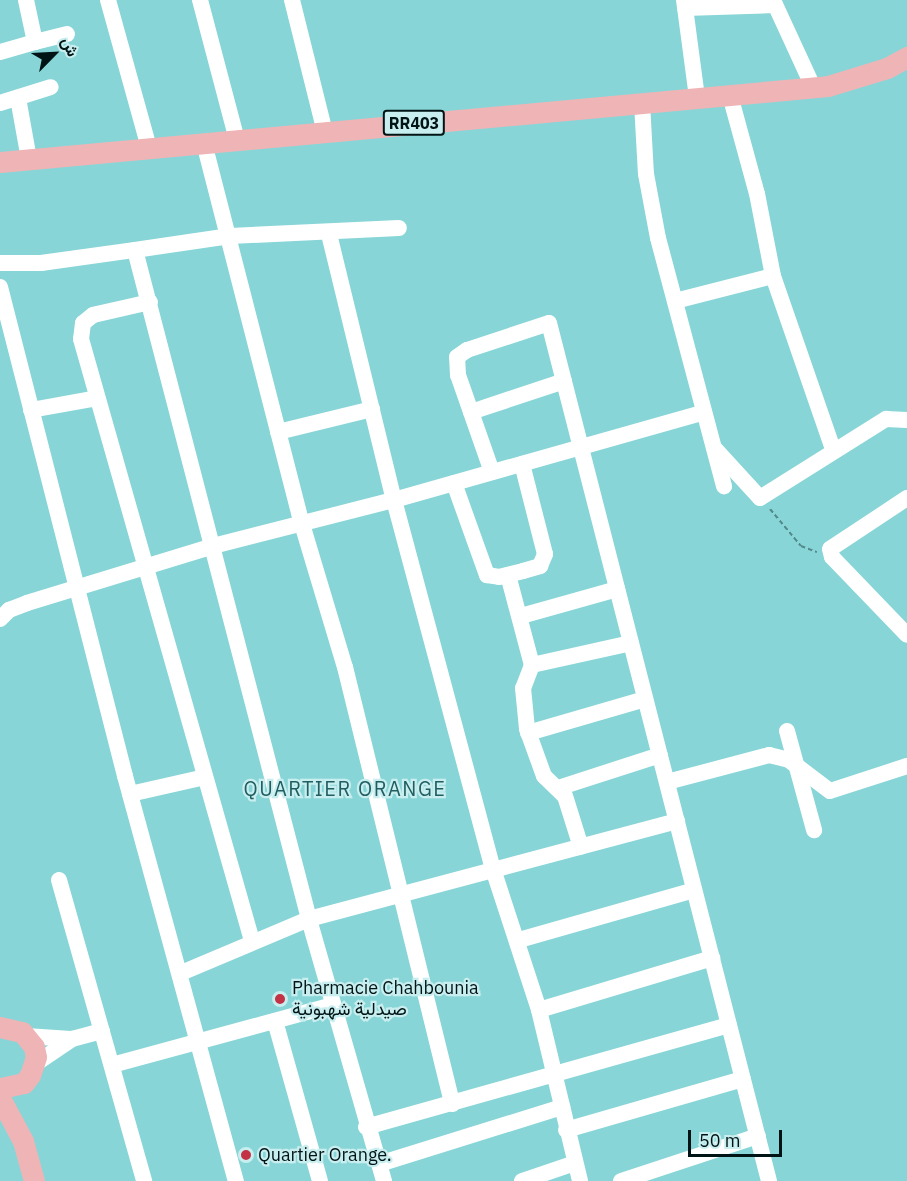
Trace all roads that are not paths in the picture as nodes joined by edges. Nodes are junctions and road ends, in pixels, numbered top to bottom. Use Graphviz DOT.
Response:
graph roads {
  1 [pos="26,0"];
  2 [pos="108,0"];
  3 [pos="200,0"];
  4 [pos="292,0"];
  5 [pos="774,2"];
  6 [pos="685,4"];
  7 [pos="67,34"];
  8 [pos="35,42"];
  9 [pos="907,45"];
  10 [pos="0,52"];
  11 [pos="907,57"];
  12 [pos="820,86"];
  13 [pos="51,87"];
  14 [pos="730,95"];
  15 [pos="18,98"];
  16 [pos="697,98"];
  17 [pos="642,103"];
  18 [pos="0,104"];
  19 [pos="325,132"];
  20 [pos="237,140"];
  21 [pos="204,143"];
  22 [pos="148,148"];
  23 [pos="29,159"];
  24 [pos="0,162"];
  25 [pos="399,228"];
  26 [pos="329,234"];
  27 [pos="230,236"];
  28 [pos="135,250"];
  29 [pos="0,263"];
  30 [pos="773,276"];
  31 [pos="0,287"];
  32 [pos="675,301"];
  33 [pos="150,302"];
  34 [pos="564,381"];
  35 [pos="97,398"];
  36 [pos="31,410"];
  37 [pos="372,410"];
  38 [pos="471,412"];
  39 [pos="704,412"];
  40 [pos="907,420"];
  41 [pos="279,432"];
  42 [pos="580,447"];
  43 [pos="714,448"];
  44 [pos="833,449"];
  45 [pos="522,464"];
  46 [pos="492,472"];
  47 [pos="454,483"];
  48 [pos="724,486"];
  49 [pos="907,498"];
  50 [pos="394,500"];
  51 [pos="302,524"];
  52 [pos="213,546"];
  53 [pos="143,567"];
  54 [pos="508,575"];
  55 [pos="77,587"];
  56 [pos="617,589"];
  57 [pos="521,616"];
  58 [pos="0,619"];
  59 [pos="907,635"];
  60 [pos="631,643"];
  61 [pos="532,665"];
  62 [pos="645,699"];
  63 [pos="787,731"];
  64 [pos="528,733"];
  65 [pos="660,755"];
  66 [pos="797,766"];
  67 [pos="907,766"];
  68 [pos="206,777"];
  69 [pos="667,782"];
  70 [pos="558,788"];
  71 [pos="130,794"];
  72 [pos="676,821"];
  73 [pos="814,830"];
  74 [pos="581,847"];
  75 [pos="493,869"];
  76 [pos="59,880"];
  77 [pos="694,890"];
  78 [pos="400,894"];
  79 [pos="309,919"];
  80 [pos="519,940"];
  81 [pos="252,941"];
  82 [pos="712,958"];
  83 [pos="181,973"];
  84 [pos="333,1005"];
  85 [pos="539,1010"];
  86 [pos="275,1021"];
  87 [pos="729,1025"];
  88 [pos="9,1026"];
  89 [pos="102,1031"];
  90 [pos="72,1039"];
  91 [pos="199,1042"];
  92 [pos="112,1065"];
  93 [pos="31,1071"];
  94 [pos="555,1077"];
  95 [pos="743,1079"];
  96 [pos="0,1088"];
  97 [pos="0,1098"];
  98 [pos="452,1104"];
  99 [pos="562,1107"];
  100 [pos="366,1127"];
  101 [pos="566,1130"];
  102 [pos="758,1136"];
  103 [pos="23,1140"];
  104 [pos="575,1162"];
  105 [pos="379,1164"];
  106 [pos="34,1181"];
  107 [pos="144,1181"];
  108 [pos="236,1181"];
  109 [pos="320,1181"];
  110 [pos="384,1181"];
  111 [pos="522,1181"];
  112 [pos="580,1181"];
  113 [pos="621,1181"];
  114 [pos="769,1181"];
  1 -- 8 [label="street"];
  2 -- 22 [label="street"];
  3 -- 20 [label="street"];
  4 -- 19 [label="street"];
  5 -- 6 [label="street"];
  5 -- 12 [label="street"];
  6 -- 16 [label="street"];
  7 -- 8 [label="street"];
  8 -- 10 [label="street"];
  9 -- 12 [label="main road, RR403"];
  11 -- 12 [label="main road, RR403"];
  12 -- 14 [label="main road, RR403"];
  13 -- 15 [label="street"];
  14 -- 16 [label="main road, RR403"];
  14 -- 30 [label="street"];
  15 -- 18 [label="street"];
  15 -- 23 [label="street"];
  16 -- 17 [label="main road, RR403"];
  17 -- 19 [label="main road, RR403"];
  17 -- 32 [label="street"];
  19 -- 20 [label="main road, RR403"];
  20 -- 21 [label="main road, RR403"];
  21 -- 22 [label="main road, RR403"];
  21 -- 27 [label="street"];
  22 -- 23 [label="main road, RR403"];
  23 -- 24 [label="main road, RR403"];
  25 -- 26 [label="street"];
  26 -- 27 [label="street"];
  26 -- 37 [label="street"];
  27 -- 28 [label="street"];
  27 -- 41 [label="street"];
  28 -- 29 [label="street"];
  28 -- 33 [label="street"];
  30 -- 32 [label="street"];
  30 -- 44 [label="street"];
  31 -- 36 [label="street"];
  32 -- 39 [label="street"];
  33 -- 35 [label="street"];
  33 -- 52 [label="street"];
  34 -- 38 [label="street"];
  34 -- 38 [label="street"];
  34 -- 42 [label="street"];
  35 -- 36 [label="street"];
  35 -- 53 [label="street"];
  36 -- 55 [label="street"];
  37 -- 41 [label="street"];
  37 -- 50 [label="street"];
  38 -- 46 [label="street"];
  39 -- 42 [label="street"];
  39 -- 43 [label="street"];
  40 -- 44 [label="street"];
  41 -- 51 [label="street"];
  42 -- 45 [label="street"];
  42 -- 56 [label="street"];
  43 -- 44 [label="street"];
  43 -- 48 [label="street"];
  45 -- 46 [label="street"];
  45 -- 54 [label="street"];
  46 -- 47 [label="street"];
  47 -- 50 [label="street"];
  47 -- 54 [label="street"];
  49 -- 59 [label="street"];
  50 -- 51 [label="street"];
  50 -- 75 [label="street"];
  51 -- 52 [label="street"];
  51 -- 78 [label="street"];
  52 -- 53 [label="street"];
  52 -- 79 [label="street"];
  53 -- 55 [label="street"];
  53 -- 68 [label="street"];
  54 -- 57 [label="street"];
  55 -- 58 [label="street"];
  55 -- 71 [label="street"];
  56 -- 57 [label="street"];
  56 -- 60 [label="street"];
  57 -- 61 [label="street"];
  60 -- 61 [label="street"];
  60 -- 62 [label="street"];
  61 -- 64 [label="street"];
  62 -- 64 [label="street"];
  62 -- 65 [label="street"];
  63 -- 66 [label="street"];
  64 -- 70 [label="street"];
  65 -- 69 [label="street"];
  65 -- 70 [label="street"];
  66 -- 67 [label="street"];
  66 -- 69 [label="street"];
  66 -- 73 [label="street"];
  68 -- 71 [label="street"];
  68 -- 81 [label="street"];
  69 -- 72 [label="street"];
  70 -- 74 [label="street"];
  71 -- 83 [label="street"];
  72 -- 74 [label="street"];
  72 -- 77 [label="street"];
  74 -- 75 [label="street"];
  75 -- 78 [label="street"];
  75 -- 80 [label="street"];
  76 -- 89 [label="street"];
  77 -- 80 [label="street"];
  77 -- 82 [label="street"];
  78 -- 79 [label="street"];
  78 -- 98 [label="street"];
  79 -- 81 [label="street"];
  79 -- 84 [label="street"];
  80 -- 85 [label="street"];
  81 -- 83 [label="street"];
  82 -- 85 [label="street"];
  82 -- 87 [label="street"];
  83 -- 91 [label="street"];
  84 -- 86 [label="street"];
  84 -- 100 [label="street"];
  85 -- 94 [label="street"];
  86 -- 91 [label="street"];
  86 -- 109 [label="street"];
  87 -- 94 [label="street"];
  87 -- 95 [label="street"];
  88 -- 90 [label="street"];
  88 -- 93 [label="main road"];
  89 -- 90 [label="street"];
  89 -- 92 [label="street"];
  90 -- 93 [label="street"];
  91 -- 92 [label="street"];
  91 -- 108 [label="street"];
  92 -- 107 [label="street"];
  93 -- 96 [label="main road"];
  93 -- 103 [label="main road"];
  94 -- 98 [label="street"];
  94 -- 99 [label="street"];
  95 -- 101 [label="street"];
  95 -- 102 [label="street"];
  97 -- 103 [label="main road"];
  98 -- 100 [label="street"];
  99 -- 101 [label="street"];
  99 -- 105 [label="street"];
  100 -- 105 [label="street"];
  101 -- 104 [label="street"];
  102 -- 113 [label="street"];
  102 -- 114 [label="street"];
  103 -- 106 [label="main road"];
  104 -- 111 [label="street"];
  104 -- 112 [label="street"];
  105 -- 110 [label="street"];
}
